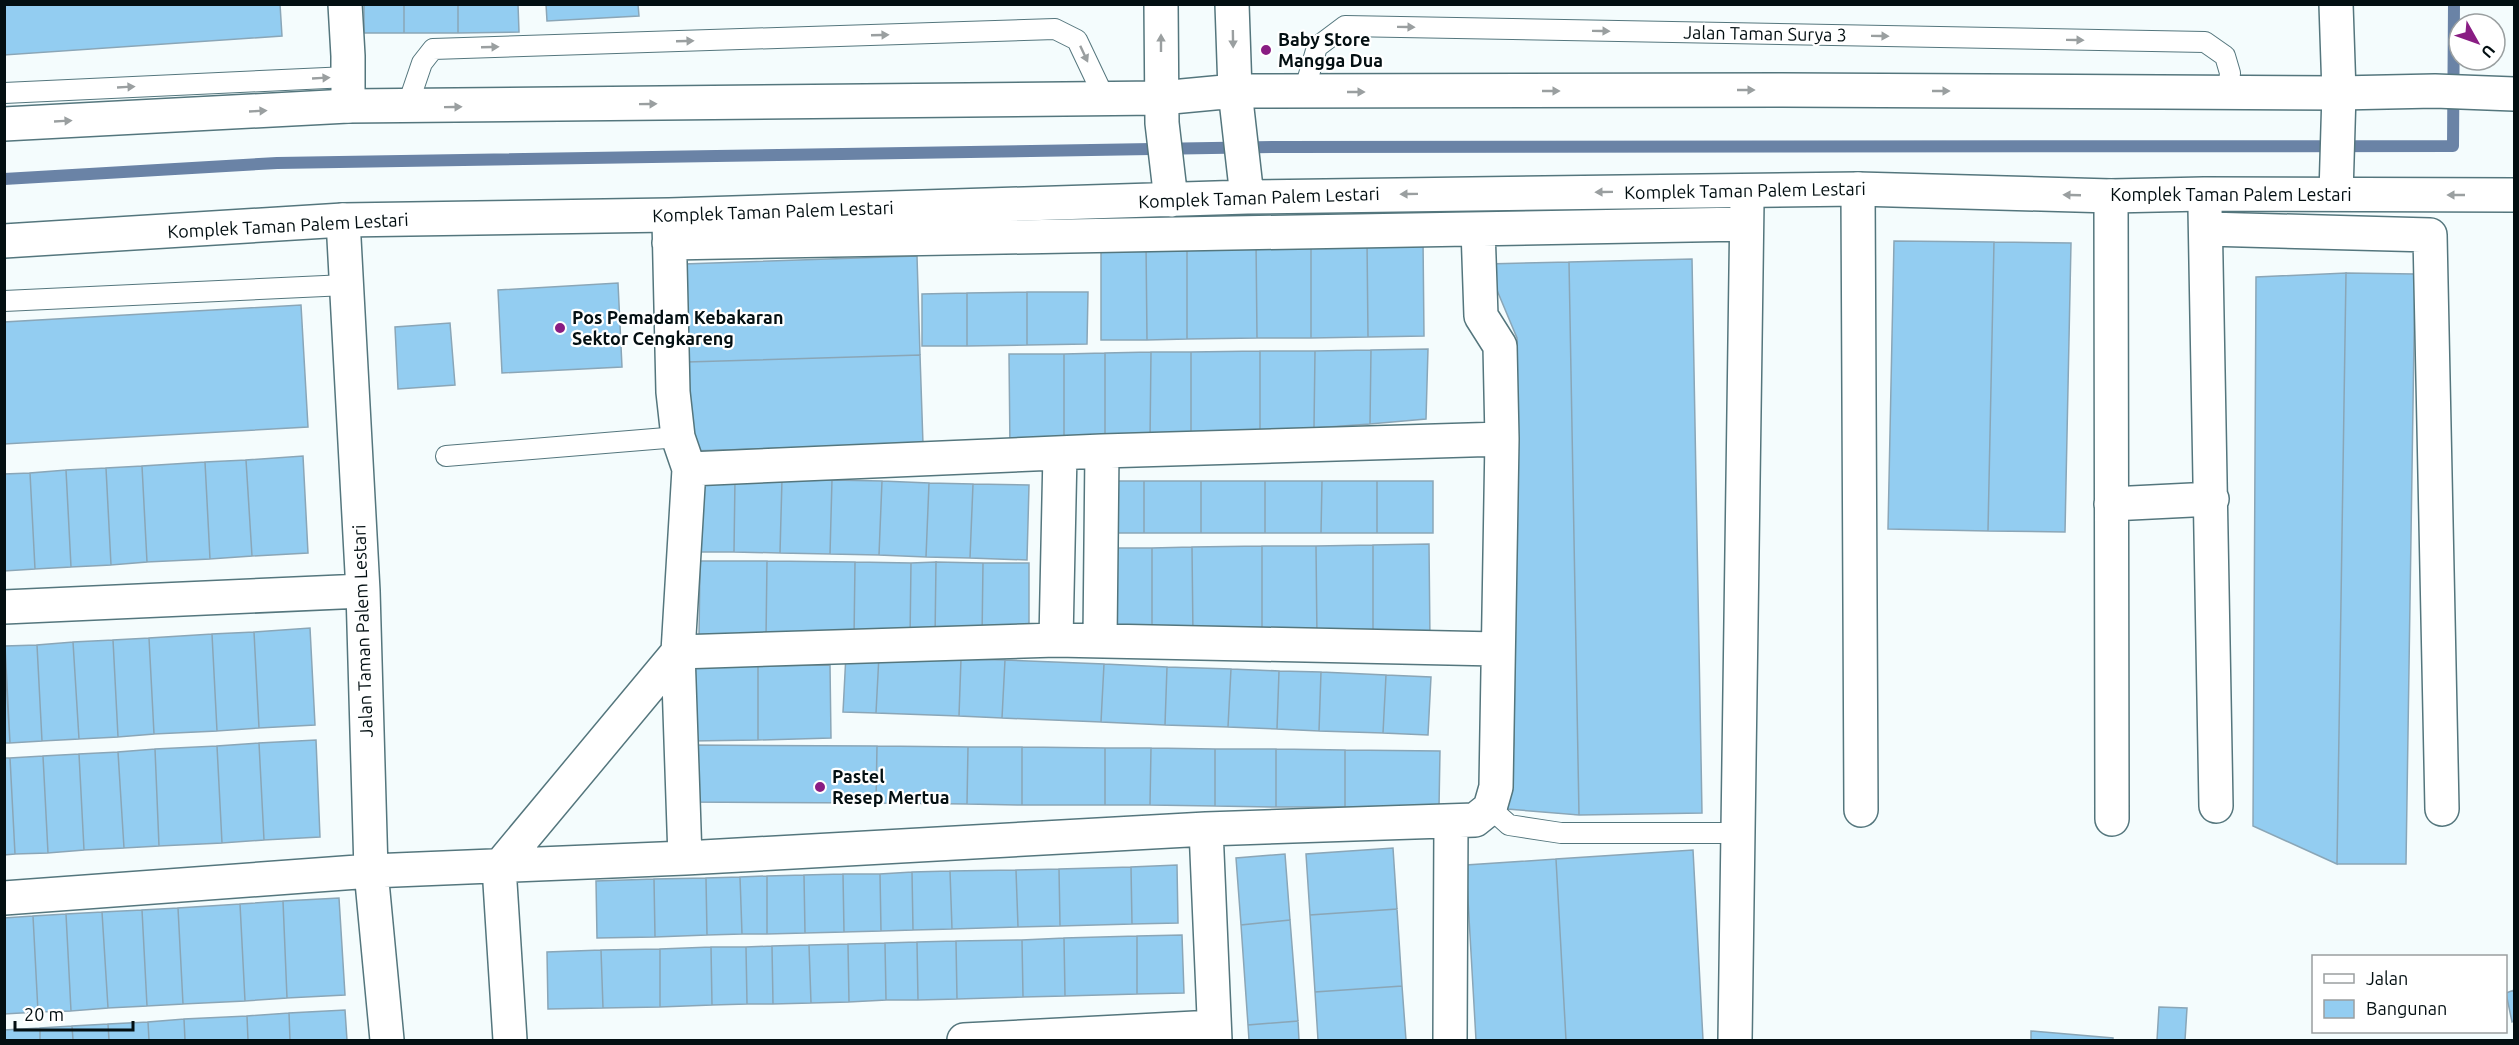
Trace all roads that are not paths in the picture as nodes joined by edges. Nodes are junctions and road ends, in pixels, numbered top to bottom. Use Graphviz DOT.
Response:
graph roads {
  1 [pos="345,4"];
  2 [pos="1161,4"];
  3 [pos="1232,4"];
  4 [pos="2336,4"];
  5 [pos="348,92"];
  6 [pos="1311,92"];
  7 [pos="4,93"];
  8 [pos="2228,93"];
  9 [pos="2500,93"];
  10 [pos="1106,99"];
  11 [pos="1237,105"];
  12 [pos="2338,106"];
  13 [pos="407,107"];
  14 [pos="1162,110"];
  15 [pos="21,113"];
  16 [pos="2335,181"];
  17 [pos="1245,185"];
  18 [pos="1858,189"];
  19 [pos="1747,190"];
  20 [pos="1170,192"];
  21 [pos="2204,194"];
  22 [pos="2514,195"];
  23 [pos="2111,196"];
  24 [pos="343,220"];
  25 [pos="1746,224"];
  26 [pos="669,229"];
  27 [pos="1478,229"];
  28 [pos="2207,229"];
  29 [pos="1252,231"];
  30 [pos="4,242"];
  31 [pos="346,285"];
  32 [pos="4,301"];
  33 [pos="678,437"];
  34 [pos="1502,439"];
  35 [pos="1102,451"];
  36 [pos="1060,453"];
  37 [pos="446,456"];
  38 [pos="689,469"];
  39 [pos="2212,499"];
  40 [pos="2112,504"];
  41 [pos="363,591"];
  42 [pos="4,607"];
  43 [pos="1056,640"];
  44 [pos="1100,640"];
  45 [pos="1497,649"];
  46 [pos="678,652"];
  47 [pos="2216,806"];
  48 [pos="1490,808"];
  49 [pos="2442,809"];
  50 [pos="1861,810"];
  51 [pos="2112,819"];
  52 [pos="1451,822"];
  53 [pos="1206,830"];
  54 [pos="1737,833"];
  55 [pos="685,858"];
  56 [pos="499,867"];
  57 [pos="371,871"];
  58 [pos="4,898"];
  59 [pos="1214,1034"];
  60 [pos="387,1041"];
  61 [pos="510,1041"];
  62 [pos="964,1041"];
  63 [pos="1450,1041"];
  64 [pos="1736,1041"];
  1 -- 5 [label="street"];
  14 -- 2 [label="street, one-way"];
  3 -- 11 [label="street, one-way"];
  4 -- 12 [label="street"];
  5 -- 13 [label="street"];
  15 -- 5 [label="street, one-way"];
  6 -- 8 [label="street, one-way"];
  6 -- 8 [label="lane, Jalan Taman Surya 3, one-way"];
  6 -- 11 [label="street"];
  7 -- 15 [label="lane"];
  8 -- 12 [label="street"];
  9 -- 12 [label="street"];
  13 -- 10 [label="street, one-way"];
  13 -- 10 [label="lane, one-way"];
  10 -- 14 [label="street"];
  11 -- 14 [label="street"];
  11 -- 17 [label="street"];
  12 -- 16 [label="street"];
  14 -- 20 [label="street"];
  16 -- 21 [label="street, Komplek Taman Palem Lestari"];
  22 -- 16 [label="street, Komplek Taman Palem Lestari, one-way"];
  19 -- 17 [label="street, Komplek Taman Palem Lestari, one-way"];
  17 -- 20 [label="street, Komplek Taman Palem Lestari"];
  17 -- 29 [label="street"];
  18 -- 19 [label="street, Komplek Taman Palem Lestari"];
  23 -- 18 [label="street, Komplek Taman Palem Lestari, one-way"];
  18 -- 50 [label="street"];
  19 -- 25 [label="street"];
  20 -- 26 [label="street, Komplek Taman Palem Lestari"];
  21 -- 23 [label="street, Komplek Taman Palem Lestari"];
  21 -- 28 [label="street"];
  23 -- 40 [label="street"];
  24 -- 26 [label="street, Komplek Taman Palem Lestari"];
  24 -- 30 [label="street, Komplek Taman Palem Lestari"];
  24 -- 31 [label="street, Jalan Taman Palem Lestari"];
  25 -- 27 [label="street"];
  25 -- 54 [label="street"];
  26 -- 29 [label="street"];
  26 -- 33 [label="street"];
  27 -- 29 [label="street"];
  27 -- 34 [label="street"];
  28 -- 39 [label="street"];
  28 -- 49 [label="street"];
  31 -- 32 [label="lane"];
  31 -- 41 [label="street, Jalan Taman Palem Lestari"];
  33 -- 37 [label="lane"];
  33 -- 38 [label="street"];
  34 -- 35 [label="street"];
  34 -- 45 [label="street"];
  35 -- 36 [label="street"];
  35 -- 44 [label="street"];
  36 -- 38 [label="street"];
  36 -- 43 [label="street"];
  38 -- 46 [label="street"];
  39 -- 40 [label="street"];
  39 -- 47 [label="street"];
  40 -- 51 [label="street"];
  41 -- 42 [label="street"];
  41 -- 57 [label="street, Jalan Taman Palem Lestari"];
  43 -- 44 [label="street"];
  43 -- 46 [label="street"];
  44 -- 45 [label="street"];
  45 -- 48 [label="street"];
  46 -- 55 [label="street"];
  46 -- 56 [label="street"];
  48 -- 52 [label="street"];
  48 -- 54 [label="lane"];
  52 -- 53 [label="street"];
  52 -- 63 [label="street"];
  53 -- 55 [label="street"];
  53 -- 59 [label="street"];
  54 -- 64 [label="street"];
  55 -- 56 [label="street"];
  56 -- 57 [label="street"];
  56 -- 61 [label="street"];
  57 -- 58 [label="street"];
  57 -- 60 [label="street, Jalan Taman Palem Lestari"];
  59 -- 62 [label="street"];
}
